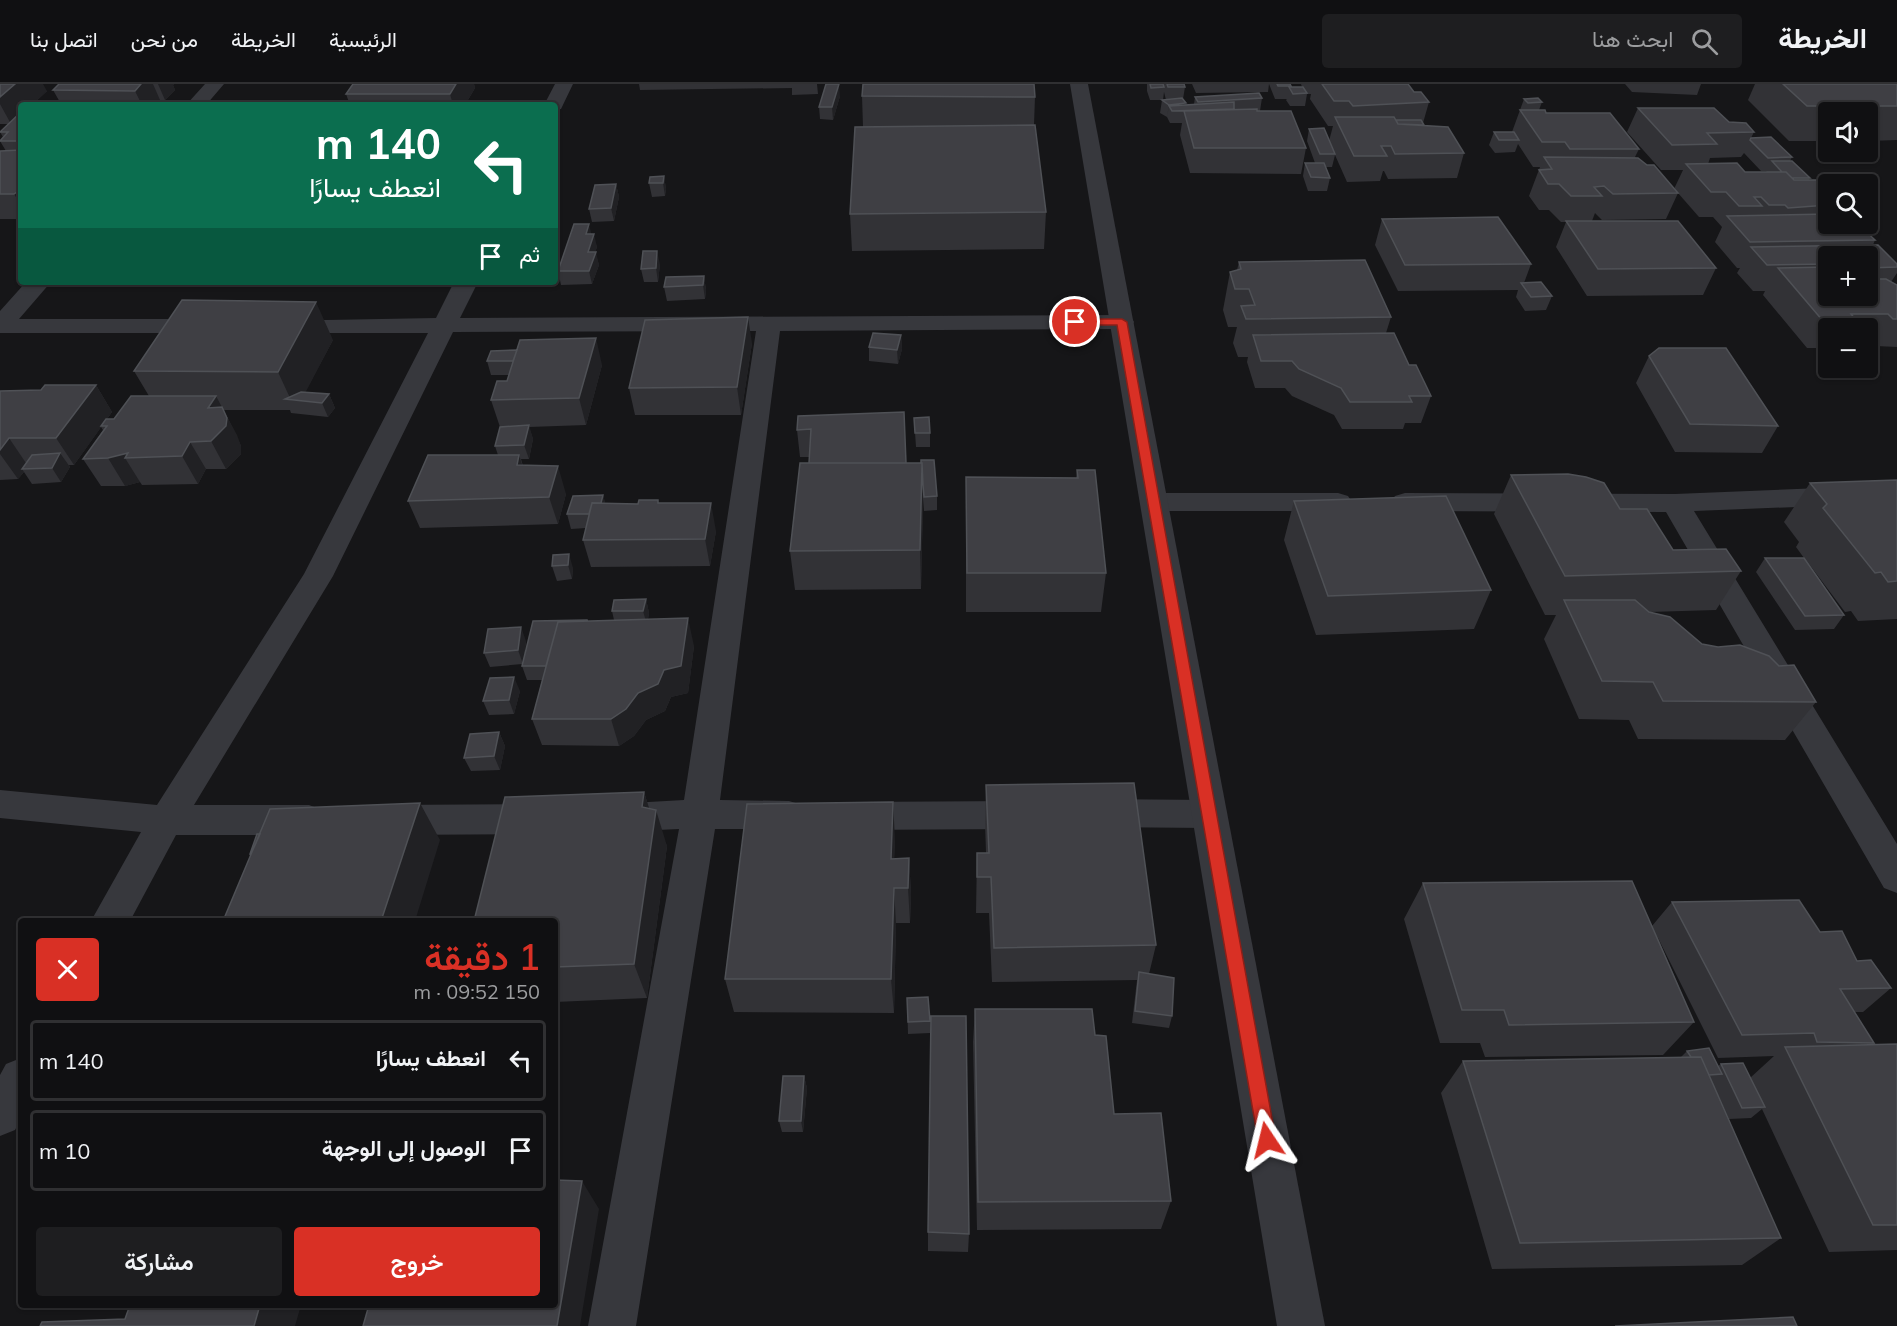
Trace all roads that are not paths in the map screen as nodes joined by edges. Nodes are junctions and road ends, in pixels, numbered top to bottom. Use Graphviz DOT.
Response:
graph roads {
  1 [pos="215,84"];
  2 [pos="564,84"];
  3 [pos="1079,84"];
  4 [pos="199,102"];
  5 [pos="555,102"];
  6 [pos="36,285"];
  7 [pos="465,285"];
  8 [pos="1122,322"];
  9 [pos="0,326"];
  10 [pos="769,326"];
  11 [pos="444,327"];
  12 [pos="1897,494"];
  13 [pos="1154,502"];
  14 [pos="1675,503"];
  15 [pos="0,804"];
  16 [pos="700,814"];
  17 [pos="1209,814"];
  18 [pos="166,820"];
  19 [pos="1897,877"];
  20 [pos="112,918"];
  21 [pos="18,1083"];
  22 [pos="0,1115"];
  23 [pos="612,1326"];
  24 [pos="1301,1326"];
  1 -- 4 [label="street"];
  2 -- 5 [label="street"];
  3 -- 8 [label="street"];
  6 -- 9 [label="street"];
  7 -- 11 [label="street"];
  8 -- 10 [label="street"];
  8 -- 13 [label="street"];
  9 -- 11 [label="street"];
  10 -- 11 [label="street"];
  10 -- 16 [label="street"];
  11 -- 18 [label="street"];
  12 -- 14 [label="street"];
  13 -- 14 [label="street"];
  13 -- 17 [label="street"];
  14 -- 19 [label="street"];
  15 -- 18 [label="street"];
  16 -- 17 [label="street"];
  16 -- 18 [label="street"];
  16 -- 23 [label="street"];
  17 -- 24 [label="street"];
  18 -- 20 [label="street"];
  21 -- 22 [label="street"];
}
